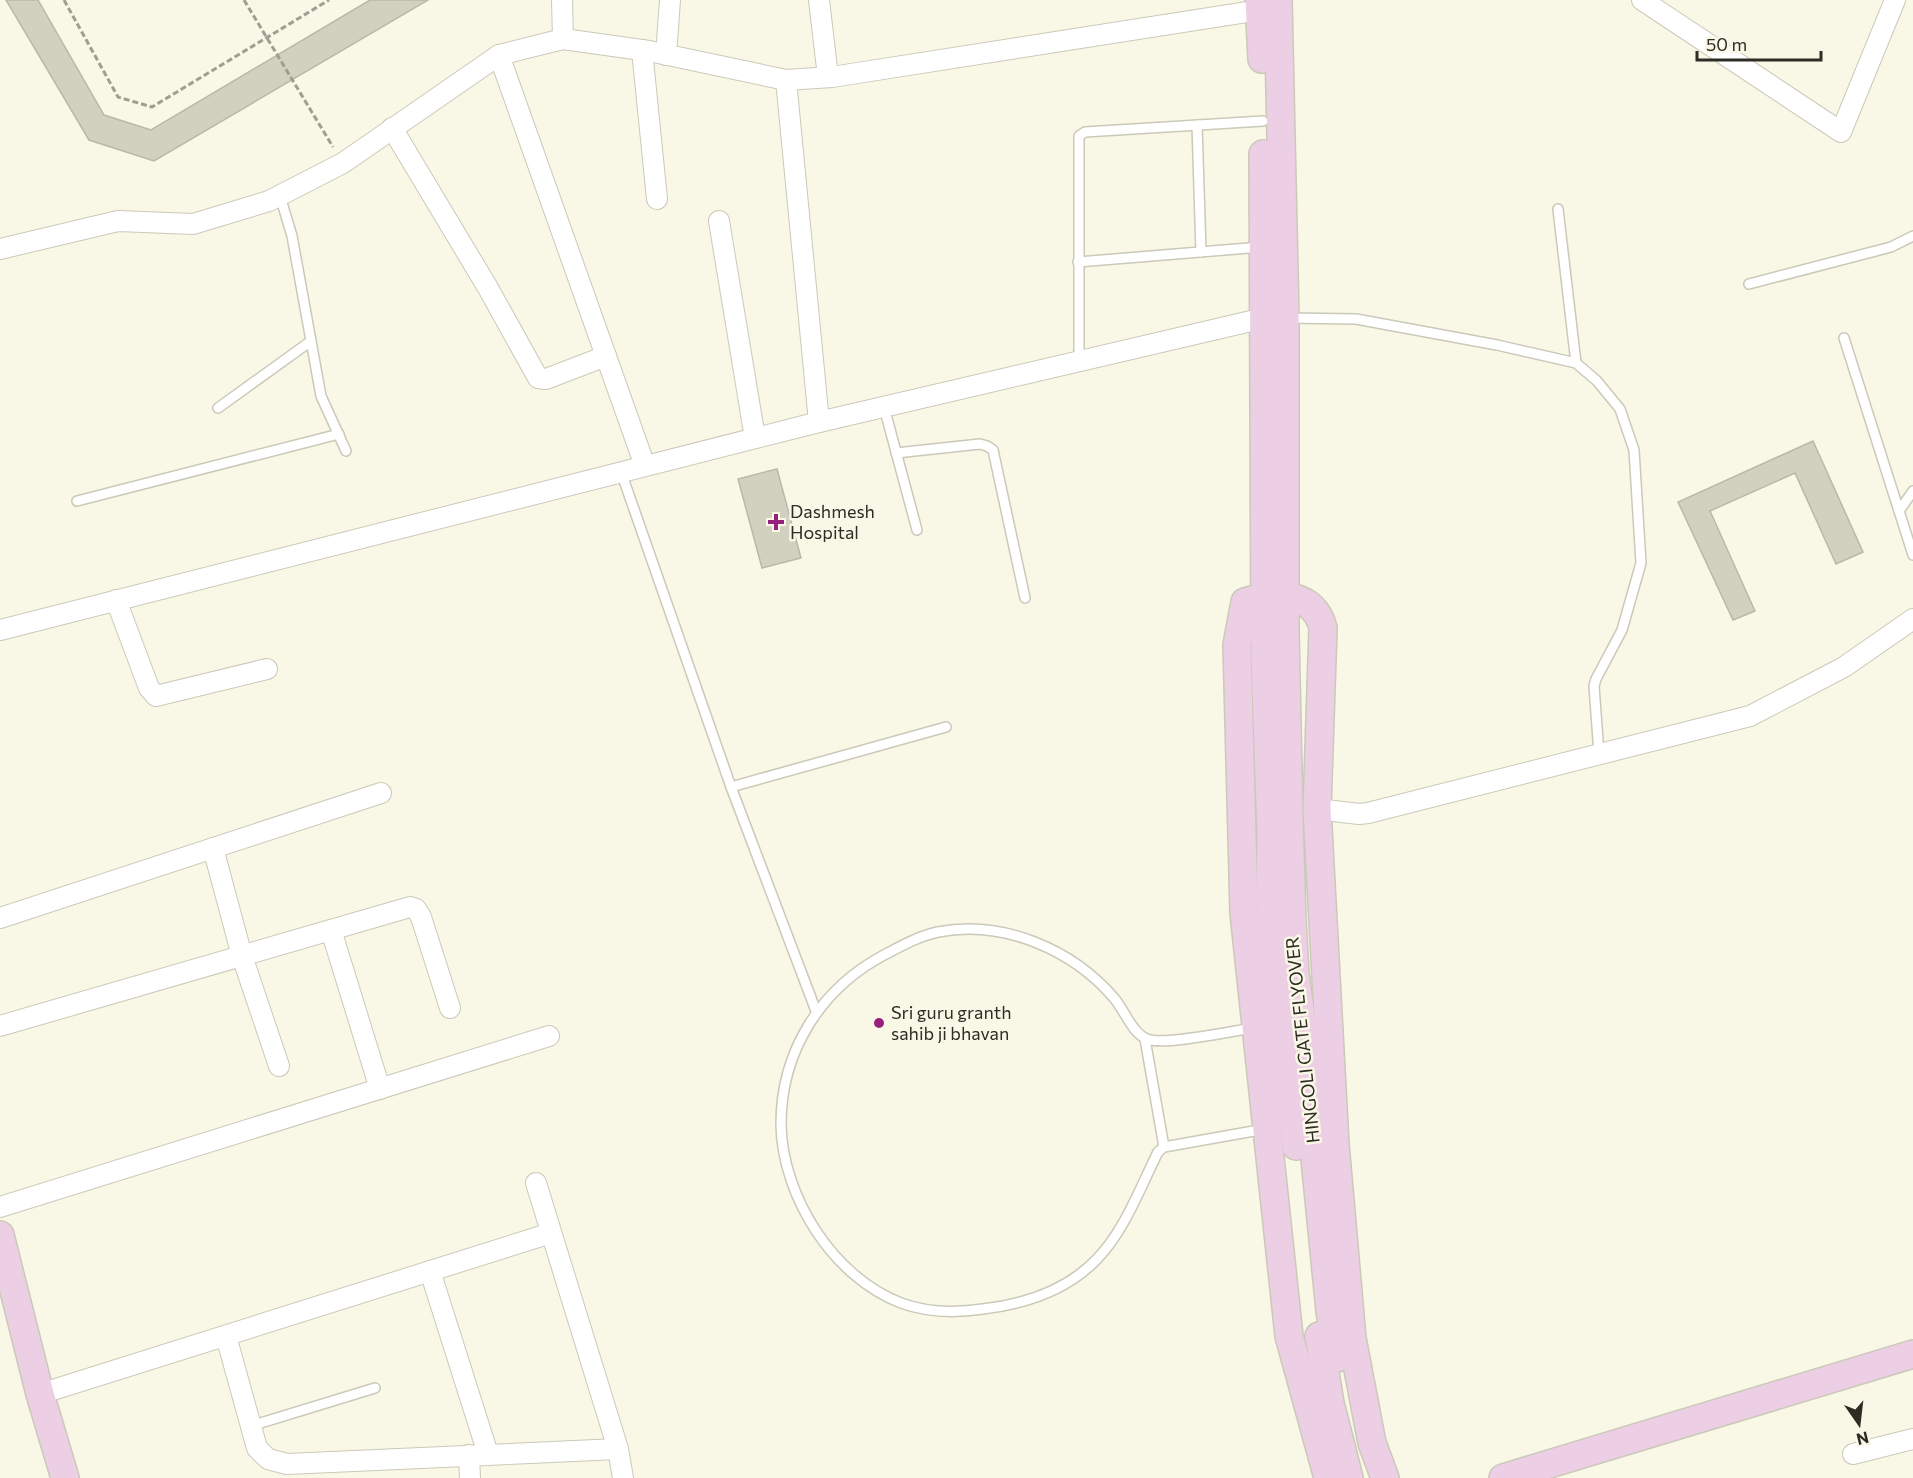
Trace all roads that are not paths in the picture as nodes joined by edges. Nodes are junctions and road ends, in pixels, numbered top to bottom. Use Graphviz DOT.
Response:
graph roads {
  1 [pos="562,0"];
  2 [pos="670,0"];
  3 [pos="819,0"];
  4 [pos="1642,0"];
  5 [pos="1895,0"];
  6 [pos="1269,4"];
  7 [pos="563,39"];
  8 [pos="642,50"];
  9 [pos="499,55"];
  10 [pos="666,55"];
  11 [pos="828,77"];
  12 [pos="786,80"];
  13 [pos="1263,121"];
  14 [pos="1197,125"];
  15 [pos="393,128"];
  16 [pos="279,196"];
  17 [pos="657,199"];
  18 [pos="1558,209"];
  19 [pos="719,221"];
  20 [pos="1913,236"];
  21 [pos="1264,247"];
  22 [pos="0,249"];
  23 [pos="1201,252"];
  24 [pos="1078,262"];
  25 [pos="1749,284"];
  26 [pos="1274,318"];
  27 [pos="1844,338"];
  28 [pos="311,341"];
  29 [pos="606,356"];
  30 [pos="1079,362"];
  31 [pos="1576,363"];
  32 [pos="884,407"];
  33 [pos="218,408"];
  34 [pos="819,422"];
  35 [pos="339,434"];
  36 [pos="755,438"];
  37 [pos="346,451"];
  38 [pos="896,453"];
  39 [pos="645,466"];
  40 [pos="621,472"];
  41 [pos="1913,491"];
  42 [pos="77,501"];
  43 [pos="1899,511"];
  44 [pos="917,530"];
  45 [pos="1913,555"];
  46 [pos="1275,596"];
  47 [pos="1025,598"];
  48 [pos="116,600"];
  49 [pos="1913,619"];
  50 [pos="0,630"];
  51 [pos="267,669"];
  52 [pos="946,727"];
  53 [pos="1599,754"];
  54 [pos="731,787"];
  55 [pos="381,793"];
  56 [pos="1317,809"];
  57 [pos="213,848"];
  58 [pos="0,918"];
  59 [pos="331,930"];
  60 [pos="242,956"];
  61 [pos="450,1008"];
  62 [pos="816,1011"];
  63 [pos="0,1026"];
  64 [pos="1256,1028"];
  65 [pos="549,1036"];
  66 [pos="1145,1039"];
  67 [pos="279,1066"];
  68 [pos="380,1089"];
  69 [pos="1267,1129"];
  70 [pos="1304,1139"];
  71 [pos="1164,1147"];
  72 [pos="536,1183"];
  73 [pos="0,1208"];
  74 [pos="551,1233"];
  75 [pos="0,1235"];
  76 [pos="430,1271"];
  77 [pos="226,1336"];
  78 [pos="1913,1354"];
  79 [pos="375,1388"];
  80 [pos="40,1394"];
  81 [pos="251,1426"];
  82 [pos="1913,1439"];
  83 [pos="618,1449"];
  84 [pos="1853,1454"];
  85 [pos="479,1455"];
  86 [pos="65,1478"];
  87 [pos="470,1478"];
  88 [pos="623,1478"];
  89 [pos="1328,1478"];
  90 [pos="1349,1478"];
  91 [pos="1371,1478"];
  92 [pos="1385,1478"];
  93 [pos="1503,1478"];
  1 -- 7 [label="street"];
  2 -- 10 [label="street"];
  3 -- 11 [label="street"];
  4 -- 5 [label="street"];
  6 -- 11 [label="street"];
  6 -- 13 [label="main road"];
  6 -- 26 [label="main road"];
  7 -- 8 [label="street"];
  7 -- 9 [label="street"];
  8 -- 10 [label="street"];
  8 -- 17 [label="street"];
  9 -- 15 [label="street"];
  9 -- 29 [label="street"];
  10 -- 12 [label="street"];
  11 -- 12 [label="street"];
  12 -- 34 [label="street"];
  13 -- 14 [label="lane"];
  13 -- 21 [label="main road"];
  14 -- 23 [label="lane"];
  14 -- 24 [label="lane"];
  15 -- 16 [label="street"];
  15 -- 29 [label="street"];
  16 -- 22 [label="street"];
  16 -- 28 [label="lane"];
  18 -- 31 [label="lane"];
  19 -- 36 [label="street"];
  20 -- 25 [label="lane"];
  21 -- 23 [label="lane"];
  21 -- 26 [label="main road"];
  23 -- 24 [label="lane"];
  24 -- 30 [label="lane"];
  26 -- 30 [label="street"];
  26 -- 31 [label="lane"];
  26 -- 46 [label="main road, HINGOLI GATE FLYOVER"];
  27 -- 43 [label="lane"];
  28 -- 33 [label="lane"];
  28 -- 35 [label="lane"];
  29 -- 39 [label="street"];
  30 -- 32 [label="street"];
  31 -- 53 [label="lane"];
  32 -- 34 [label="street"];
  32 -- 38 [label="lane"];
  34 -- 36 [label="street"];
  35 -- 37 [label="lane"];
  35 -- 42 [label="lane"];
  36 -- 39 [label="street"];
  38 -- 44 [label="lane"];
  38 -- 47 [label="lane"];
  39 -- 40 [label="street"];
  40 -- 48 [label="street"];
  40 -- 54 [label="lane"];
  41 -- 43 [label="lane"];
  43 -- 45 [label="lane"];
  46 -- 56 [label="main road"];
  46 -- 64 [label="main road"];
  46 -- 70 [label="main road, HINGOLI GATE FLYOVER"];
  48 -- 50 [label="street"];
  48 -- 51 [label="street"];
  49 -- 53 [label="street"];
  52 -- 54 [label="lane"];
  53 -- 56 [label="street"];
  54 -- 62 [label="lane"];
  55 -- 57 [label="street"];
  56 -- 92 [label="main road"];
  57 -- 58 [label="street"];
  57 -- 60 [label="street"];
  59 -- 60 [label="street"];
  59 -- 61 [label="street"];
  59 -- 68 [label="street"];
  60 -- 63 [label="street"];
  60 -- 67 [label="street"];
  62 -- 66 [label="lane"];
  62 -- 71 [label="lane"];
  64 -- 66 [label="lane"];
  64 -- 69 [label="main road"];
  65 -- 68 [label="street"];
  66 -- 71 [label="lane"];
  68 -- 73 [label="street"];
  69 -- 71 [label="lane"];
  69 -- 89 [label="main road"];
  70 -- 90 [label="main road, HINGOLI GATE FLYOVER"];
  70 -- 91 [label="main road, HINGOLI GATE FLYOVER"];
  72 -- 74 [label="street"];
  74 -- 76 [label="street"];
  74 -- 83 [label="street"];
  75 -- 80 [label="main road"];
  76 -- 77 [label="street"];
  76 -- 85 [label="street"];
  77 -- 80 [label="street"];
  77 -- 81 [label="street"];
  78 -- 93 [label="main road"];
  79 -- 81 [label="lane"];
  80 -- 86 [label="main road"];
  81 -- 85 [label="street"];
  82 -- 84 [label="street"];
  83 -- 85 [label="street"];
  83 -- 88 [label="street"];
  85 -- 87 [label="street"];
}
